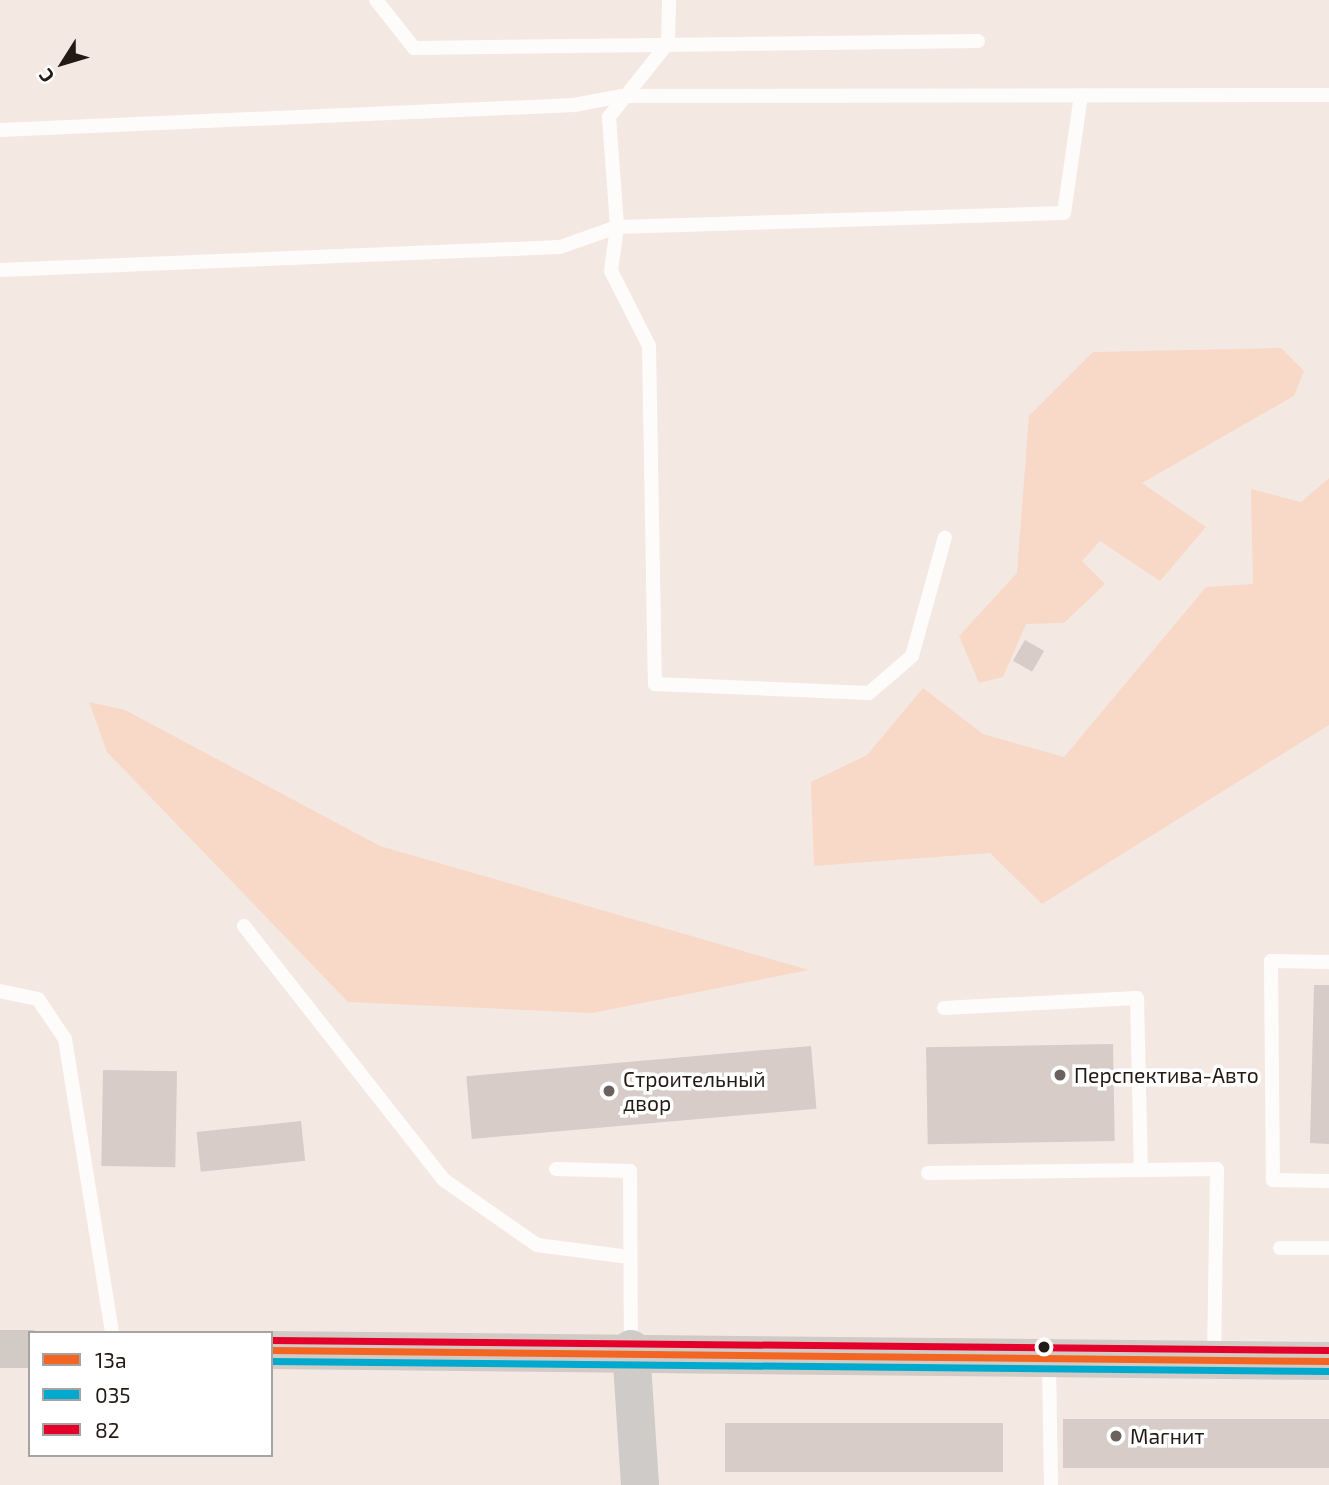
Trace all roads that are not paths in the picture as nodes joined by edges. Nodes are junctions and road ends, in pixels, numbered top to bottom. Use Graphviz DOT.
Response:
graph roads {
  1 [pos="376,0"];
  2 [pos="669,0"];
  3 [pos="978,41"];
  4 [pos="668,43"];
  5 [pos="1081,95"];
  6 [pos="1329,95"];
  7 [pos="621,96"];
  8 [pos="0,130"];
  9 [pos="617,227"];
  10 [pos="0,270"];
  11 [pos="945,537"];
  12 [pos="244,926"];
  13 [pos="1329,962"];
  14 [pos="0,991"];
  15 [pos="944,1008"];
  16 [pos="556,1168"];
  17 [pos="1141,1170"];
  18 [pos="928,1173"];
  19 [pos="1329,1181"];
  20 [pos="1280,1248"];
  21 [pos="1329,1248"];
  22 [pos="629,1257"];
  23 [pos="112,1331"];
  24 [pos="0,1349"];
  25 [pos="28,1349"];
  26 [pos="631,1349"];
  27 [pos="273,1350"];
  28 [pos="1048,1356"];
  29 [pos="1214,1359"];
  30 [pos="1329,1361"];
  31 [pos="640,1485"];
  32 [pos="1051,1485"];
  1 -- 4 [label="lane"];
  2 -- 4 [label="lane"];
  3 -- 4 [label="lane"];
  4 -- 7 [label="lane"];
  5 -- 6 [label="lane"];
  5 -- 7 [label="lane"];
  5 -- 9 [label="lane"];
  7 -- 8 [label="lane"];
  7 -- 9 [label="lane"];
  9 -- 10 [label="lane"];
  9 -- 11 [label="lane"];
  12 -- 22 [label="lane"];
  13 -- 19 [label="lane"];
  14 -- 23 [label="lane"];
  15 -- 17 [label="lane"];
  16 -- 22 [label="lane"];
  17 -- 18 [label="lane"];
  17 -- 29 [label="lane"];
  20 -- 21 [label="lane"];
  22 -- 26 [label="lane"];
  24 -- 25 [label="main road"];
  26 -- 27 [label="main road"];
  26 -- 28 [label="main road"];
  26 -- 31 [label="street"];
  28 -- 29 [label="main road"];
  28 -- 32 [label="lane"];
  29 -- 30 [label="main road"];
}
